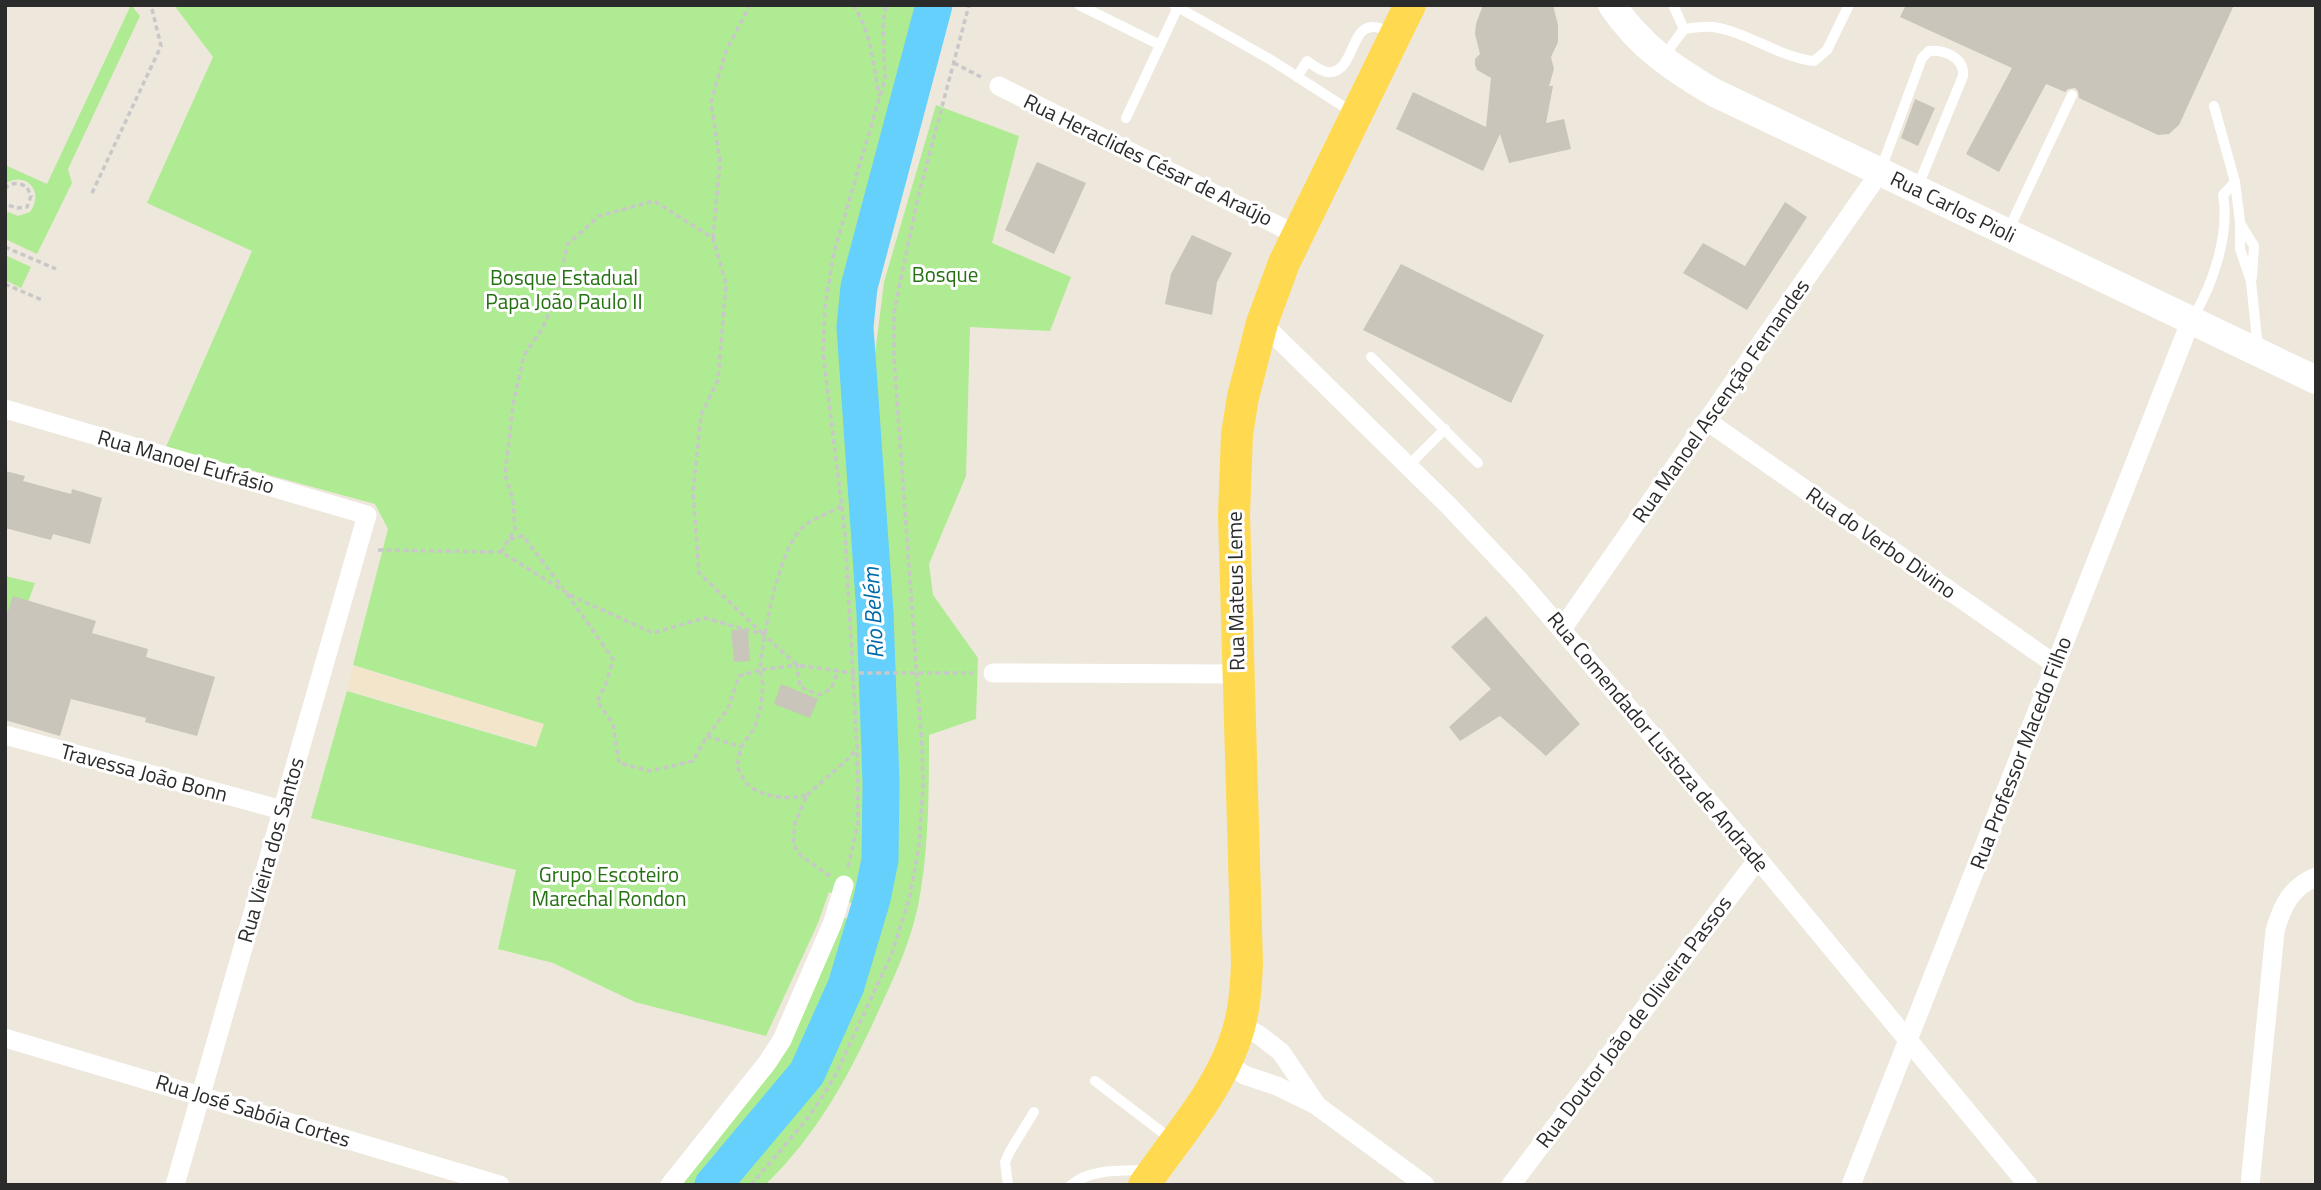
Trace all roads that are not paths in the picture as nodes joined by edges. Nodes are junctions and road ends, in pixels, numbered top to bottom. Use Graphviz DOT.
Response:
graph roads {
  1 [pos="1079,5"];
  2 [pos="1409,5"];
  3 [pos="1612,5"];
  4 [pos="1673,5"];
  5 [pos="1849,5"];
  6 [pos="1176,6"];
  7 [pos="1685,29"];
  8 [pos="1394,35"];
  9 [pos="1160,45"];
  10 [pos="1661,60"];
  11 [pos="1297,77"];
  12 [pos="999,86"];
  13 [pos="2072,95"];
  14 [pos="2214,106"];
  15 [pos="1356,114"];
  16 [pos="1126,118"];
  17 [pos="1880,172"];
  18 [pos="2235,182"];
  19 [pos="1916,189"];
  20 [pos="2007,233"];
  21 [pos="1297,235"];
  22 [pos="2191,320"];
  23 [pos="1262,323"];
  24 [pos="2258,353"];
  25 [pos="1371,357"];
  26 [pos="2316,380"];
  27 [pos="5,409"];
  28 [pos="1707,421"];
  29 [pos="1446,429"];
  30 [pos="1478,463"];
  31 [pos="1409,466"];
  32 [pos="367,515"];
  33 [pos="1562,629"];
  34 [pos="2056,665"];
  35 [pos="993,673"];
  36 [pos="1237,674"];
  37 [pos="5,735"];
  38 [pos="282,810"];
  39 [pos="1758,859"];
  40 [pos="2316,877"];
  41 [pos="844,885"];
  42 [pos="1240,1025"];
  43 [pos="5,1038"];
  44 [pos="1909,1039"];
  45 [pos="1227,1062"];
  46 [pos="1094,1081"];
  47 [pos="201,1096"];
  48 [pos="1316,1105"];
  49 [pos="1034,1112"];
  50 [pos="1175,1141"];
  51 [pos="1149,1177"];
  52 [pos="468,1180"];
  53 [pos="175,1185"];
  54 [pos="500,1185"];
  55 [pos="670,1185"];
  56 [pos="1008,1185"];
  57 [pos="1071,1185"];
  58 [pos="1424,1185"];
  59 [pos="1511,1185"];
  60 [pos="1851,1185"];
  61 [pos="2028,1185"];
  62 [pos="2250,1185"];
  1 -- 9 [label="lane"];
  2 -- 8 [label="main road, Rua Mateus Leme"];
  3 -- 10 [label="main road, Rua Carlos Pioli"];
  4 -- 7 [label="lane"];
  5 -- 7 [label="lane"];
  6 -- 9 [label="lane"];
  6 -- 11 [label="lane"];
  7 -- 10 [label="lane"];
  8 -- 11 [label="lane"];
  8 -- 15 [label="main road, Rua Mateus Leme"];
  9 -- 16 [label="lane"];
  10 -- 17 [label="main road, Rua Carlos Pioli"];
  11 -- 15 [label="lane"];
  12 -- 21 [label="street, Rua Heraclides César de Araújo"];
  13 -- 20 [label="lane"];
  14 -- 18 [label="lane"];
  15 -- 21 [label="main road, Rua Mateus Leme"];
  17 -- 19 [label="main road, Rua Carlos Pioli"];
  17 -- 19 [label="lane"];
  17 -- 28 [label="street, Rua Manoel Ascenção Fernandes"];
  18 -- 22 [label="lane"];
  18 -- 24 [label="lane"];
  19 -- 20 [label="main road, Rua Carlos Pioli"];
  20 -- 22 [label="main road, Rua Carlos Pioli"];
  21 -- 23 [label="main road, Rua Mateus Leme"];
  22 -- 24 [label="main road, Rua Carlos Pioli"];
  22 -- 34 [label="street, Rua Professor Macedo Filho"];
  23 -- 31 [label="street, Rua Comendador Lustoza de Andrade"];
  23 -- 36 [label="main road, Rua Mateus Leme"];
  24 -- 26 [label="main road, Rua Carlos Pioli"];
  25 -- 29 [label="lane"];
  27 -- 32 [label="street, Rua Manoel Eufrásio"];
  28 -- 33 [label="street, Rua Manoel Ascenção Fernandes"];
  28 -- 34 [label="street, Rua do Verbo Divino"];
  29 -- 30 [label="lane"];
  29 -- 31 [label="lane"];
  31 -- 33 [label="street, Rua Comendador Lustoza de Andrade"];
  32 -- 38 [label="street, Rua Vieira dos Santos"];
  33 -- 39 [label="street, Rua Comendador Lustoza de Andrade"];
  34 -- 44 [label="street, Rua Professor Macedo Filho"];
  35 -- 36 [label="street"];
  36 -- 42 [label="main road, Rua Mateus Leme"];
  37 -- 38 [label="street, Travessa João Bonn"];
  38 -- 47 [label="street, Rua Vieira dos Santos"];
  39 -- 44 [label="street, Rua Comendador Lustoza de Andrade"];
  39 -- 59 [label="street, Rua Doutor João de Oliveira Passos"];
  40 -- 62 [label="street"];
  41 -- 55 [label="street"];
  42 -- 45 [label="main road, Rua Mateus Leme"];
  42 -- 48 [label="street"];
  43 -- 47 [label="street, Rua José Sabóia Cortes"];
  44 -- 60 [label="street, Rua Professor Macedo Filho"];
  44 -- 61 [label="street, Rua Comendador Lustoza de Andrade"];
  45 -- 48 [label="street"];
  45 -- 50 [label="main road, Rua Mateus Leme"];
  46 -- 50 [label="lane"];
  47 -- 52 [label="street, Rua José Sabóia Cortes"];
  47 -- 53 [label="street, Rua Vieira dos Santos"];
  48 -- 58 [label="street"];
  49 -- 56 [label="lane"];
  50 -- 51 [label="main road, Rua Mateus Leme"];
  51 -- 57 [label="lane"];
  52 -- 54 [label="street, Rua José Sabóia Cortes"];
}
